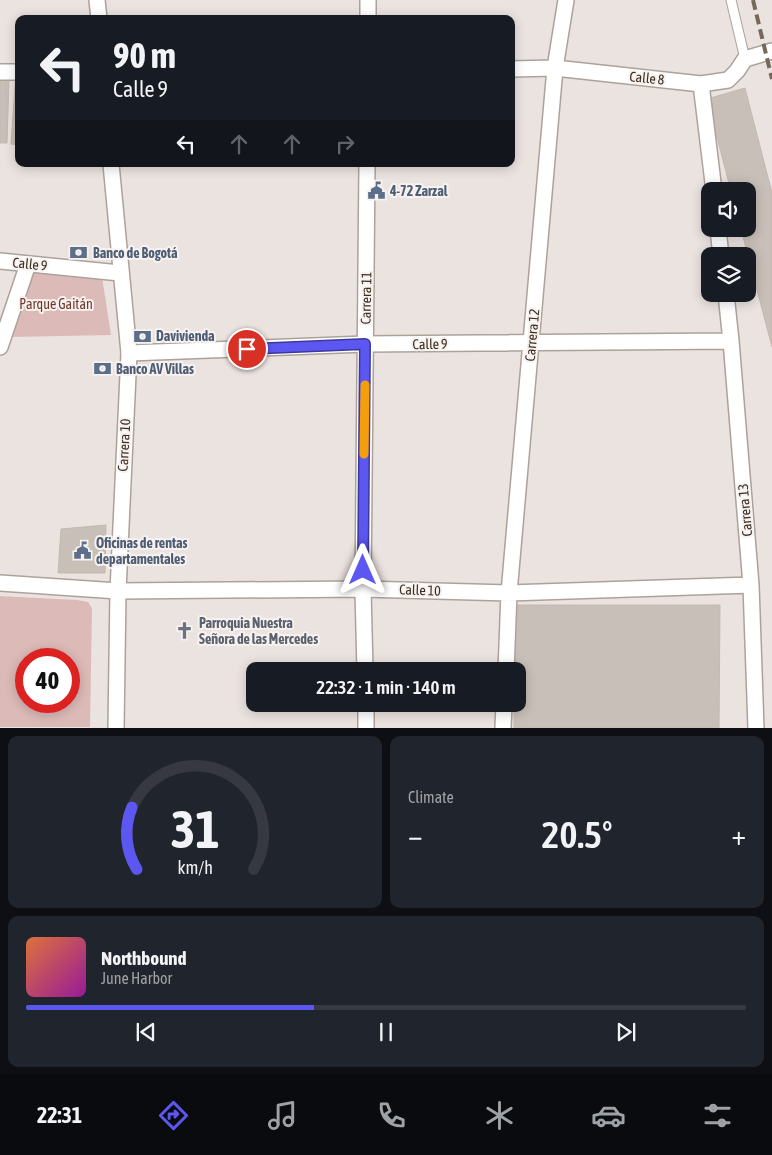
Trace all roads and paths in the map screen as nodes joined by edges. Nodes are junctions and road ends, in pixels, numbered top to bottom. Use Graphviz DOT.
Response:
graph roads {
  1 [pos="97,0"];
  2 [pos="368,0"];
  3 [pos="566,0"];
  4 [pos="731,0"];
  5 [pos="99,15"];
  6 [pos="368,15"];
  7 [pos="772,50"];
  8 [pos="745,59"];
  9 [pos="555,68"];
  10 [pos="515,69"];
  11 [pos="0,72"];
  12 [pos="15,72"];
  13 [pos="701,84"];
  14 [pos="111,167"];
  15 [pos="367,167"];
  16 [pos="713,182"];
  17 [pos="0,261"];
  18 [pos="28,264"];
  19 [pos="120,273"];
  20 [pos="727,302"];
  21 [pos="731,341"];
  22 [pos="531,343"];
  23 [pos="365,344"];
  24 [pos="0,347"];
  25 [pos="129,353"];
  26 [pos="0,583"];
  27 [pos="751,585"];
  28 [pos="363,589"];
  29 [pos="118,591"];
  30 [pos="509,593"];
  31 [pos="365,662"];
  32 [pos="506,662"];
  33 [pos="366,712"];
  34 [pos="504,712"];
  35 [pos="116,728"];
  36 [pos="366,728"];
  37 [pos="503,728"];
  38 [pos="756,728"];
  1 -- 5 [label="street"];
  2 -- 6 [label="street"];
  3 -- 9 [label="street, Carrera 12"];
  4 -- 8 [label="lane"];
  7 -- 8 [label="street"];
  8 -- 13 [label="street, Calle 8"];
  9 -- 10 [label="street, Calle 8"];
  9 -- 13 [label="street, Calle 8"];
  9 -- 22 [label="street, Carrera 12"];
  11 -- 12 [label="street"];
  13 -- 16 [label="street"];
  14 -- 19 [label="street, Carrera 10"];
  15 -- 23 [label="street, Carrera 11"];
  17 -- 18 [label="street, Calle 9"];
  18 -- 19 [label="street, Calle 9"];
  18 -- 24 [label="street"];
  19 -- 25 [label="street, Carrera 10"];
  20 -- 21 [label="street, Carrera 13"];
  21 -- 22 [label="street, Calle 9"];
  21 -- 27 [label="street, Carrera 13"];
  22 -- 23 [label="street, Calle 9"];
  22 -- 30 [label="street, Carrera 12"];
  23 -- 25 [label="street, Calle 9"];
  23 -- 28 [label="street, Carrera 11"];
  25 -- 29 [label="street, Carrera 10"];
  26 -- 29 [label="street, Calle 10"];
  27 -- 30 [label="street, Calle 10"];
  27 -- 38 [label="street, Carrera 13"];
  28 -- 29 [label="street, Calle 10"];
  28 -- 30 [label="street, Calle 10"];
  28 -- 31 [label="street, Carrera 11"];
  29 -- 35 [label="street, Carrera 10"];
  30 -- 32 [label="street, Carrera 12"];
  33 -- 36 [label="street"];
  34 -- 37 [label="street"];
}
